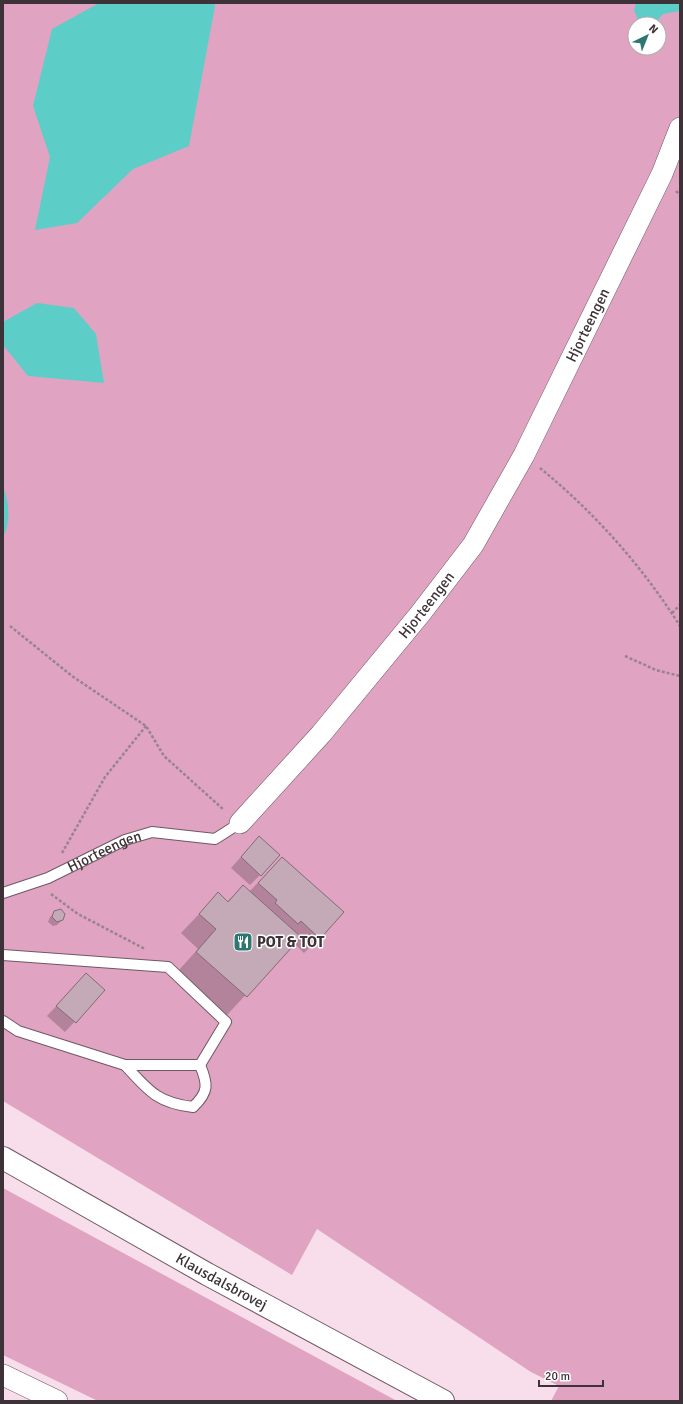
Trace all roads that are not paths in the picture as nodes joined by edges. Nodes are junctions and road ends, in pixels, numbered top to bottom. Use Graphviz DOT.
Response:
graph roads {
  1 [pos="680,128"];
  2 [pos="240,823"];
  3 [pos="3,893"];
  4 [pos="3,955"];
  5 [pos="3,1021"];
  6 [pos="125,1065"];
  7 [pos="200,1065"];
  8 [pos="3,1158"];
  9 [pos="3,1376"];
  10 [pos="58,1401"];
  11 [pos="443,1401"];
  1 -- 2 [label="street, Hjorteengen"];
  2 -- 3 [label="lane, Hjorteengen"];
  4 -- 7 [label="lane"];
  5 -- 6 [label="lane"];
  6 -- 7 [label="lane"];
  6 -- 7 [label="lane"];
  8 -- 11 [label="street, Klausdalsbrovej"];
  9 -- 10 [label="street"];
}
